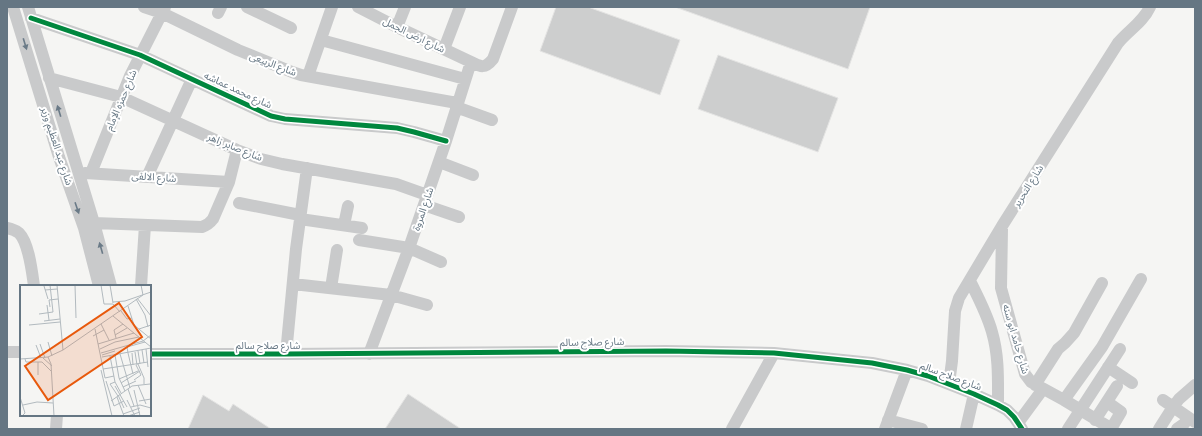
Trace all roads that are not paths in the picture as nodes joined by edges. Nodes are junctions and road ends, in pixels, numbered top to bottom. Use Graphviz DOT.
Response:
graph roads {
  1 [pos="13,7"];
  2 [pos="144,7"];
  3 [pos="246,7"];
  4 [pos="332,7"];
  5 [pos="358,7"];
  6 [pos="405,7"];
  7 [pos="460,7"];
  8 [pos="512,7"];
  9 [pos="1150,7"];
  10 [pos="163,10"];
  11 [pos="29,12"];
  12 [pos="397,27"];
  13 [pos="291,28"];
  14 [pos="320,40"];
  15 [pos="444,49"];
  16 [pos="140,55"];
  17 [pos="471,62"];
  18 [pos="308,76"];
  19 [pos="49,78"];
  20 [pos="192,79"];
  21 [pos="465,79"];
  22 [pos="122,97"];
  23 [pos="457,105"];
  24 [pos="173,120"];
  25 [pos="492,120"];
  26 [pos="67,135"];
  27 [pos="53,138"];
  28 [pos="446,141"];
  29 [pos="237,150"];
  30 [pos="72,154"];
  31 [pos="59,157"];
  32 [pos="439,162"];
  33 [pos="307,168"];
  34 [pos="78,172"];
  35 [pos="91,173"];
  36 [pos="472,175"];
  37 [pos="148,177"];
  38 [pos="229,182"];
  39 [pos="426,200"];
  40 [pos="239,203"];
  41 [pos="348,206"];
  42 [pos="300,217"];
  43 [pos="458,217"];
  44 [pos="94,223"];
  45 [pos="145,225"];
  46 [pos="344,226"];
  47 [pos="1002,226"];
  48 [pos="7,228"];
  49 [pos="362,228"];
  50 [pos="359,240"];
  51 [pos="409,248"];
  52 [pos="337,250"];
  53 [pos="441,262"];
  54 [pos="1141,279"];
  55 [pos="970,281"];
  56 [pos="1102,283"];
  57 [pos="293,284"];
  58 [pos="34,285"];
  59 [pos="99,285"];
  60 [pos="112,285"];
  61 [pos="141,285"];
  62 [pos="331,288"];
  63 [pos="392,295"];
  64 [pos="427,305"];
  65 [pos="1120,349"];
  66 [pos="7,352"];
  67 [pos="20,352"];
  68 [pos="774,352"];
  69 [pos="151,354"];
  70 [pos="286,354"];
  71 [pos="369,354"];
  72 [pos="907,370"];
  73 [pos="1105,372"];
  74 [pos="949,384"];
  75 [pos="1195,385"];
  76 [pos="1039,387"];
  77 [pos="974,394"];
  78 [pos="1064,400"];
  79 [pos="1162,400"];
  80 [pos="1107,402"];
  81 [pos="998,405"];
  82 [pos="1173,407"];
  83 [pos="1080,410"];
  84 [pos="57,416"];
  85 [pos="1095,420"];
  86 [pos="1192,420"];
  87 [pos="887,425"];
  88 [pos="1017,426"];
  89 [pos="56,429"];
  90 [pos="732,429"];
  91 [pos="922,429"];
  92 [pos="966,429"];
  93 [pos="1068,429"];
  94 [pos="1112,429"];
  95 [pos="1159,429"];
  96 [pos="1177,429"];
  1 -- 27 [label="street, شارع عبد العظيم وزير, one-way"];
  2 -- 10 [label="street, شارع الربيعى"];
  3 -- 13 [label="street"];
  4 -- 14 [label="street"];
  5 -- 12 [label="street, شارع ارض الجمل"];
  6 -- 12 [label="street"];
  7 -- 15 [label="street"];
  8 -- 17 [label="street"];
  9 -- 47 [label="street, شارع التحرير"];
  10 -- 16 [label="street, شارع حمزه الإمام"];
  10 -- 18 [label="street, شارع الربيعى"];
  11 -- 16 [label="street, شارع محمد عماشه"];
  11 -- 19 [label="street, شارع عبد العظيم وزير"];
  12 -- 15 [label="street, شارع ارض الجمل"];
  14 -- 18 [label="street"];
  14 -- 21 [label="street"];
  15 -- 17 [label="street, شارع ارض الجمل"];
  16 -- 20 [label="street, شارع محمد عماشه"];
  16 -- 22 [label="street, شارع حمزه الإمام"];
  17 -- 21 [label="street, شارع المروة"];
  18 -- 23 [label="street, شارع الربيعى"];
  19 -- 22 [label="street, شارع صابر زاهر"];
  26 -- 19 [label="street, شارع عبد العظيم وزير, one-way"];
  20 -- 24 [label="street"];
  20 -- 28 [label="street, شارع محمد عماشه"];
  21 -- 23 [label="street, شارع المروة"];
  22 -- 24 [label="street, شارع صابر زاهر"];
  22 -- 35 [label="street, شارع حمزه الإمام"];
  23 -- 25 [label="street, شارع الربيعى"];
  23 -- 28 [label="street, شارع المروة"];
  24 -- 29 [label="street, شارع صابر زاهر"];
  24 -- 37 [label="street"];
  26 -- 27 [label="street"];
  26 -- 30 [label="street, شارع عبد العظيم وزير"];
  27 -- 31 [label="street, شارع عبد العظيم وزير"];
  28 -- 32 [label="street, شارع المروة"];
  29 -- 33 [label="street, شارع صابر زاهر"];
  29 -- 38 [label="street"];
  30 -- 31 [label="street"];
  30 -- 34 [label="street, شارع عبد العظيم وزير"];
  31 -- 59 [label="street, شارع عبد العظيم وزير, one-way"];
  32 -- 36 [label="street"];
  32 -- 39 [label="street, شارع المروة"];
  33 -- 39 [label="street, شارع صابر زاهر"];
  33 -- 42 [label="street"];
  34 -- 35 [label="street, شارع الالفى"];
  34 -- 44 [label="street, شارع عبد العظيم وزير"];
  35 -- 37 [label="street, شارع الالفى"];
  37 -- 38 [label="street, شارع الالفى"];
  38 -- 45 [label="street"];
  39 -- 43 [label="street, شارع صابر زاهر"];
  39 -- 51 [label="street, شارع المروة"];
  40 -- 42 [label="street"];
  41 -- 46 [label="street"];
  42 -- 46 [label="street"];
  42 -- 57 [label="street"];
  44 -- 45 [label="street"];
  60 -- 44 [label="street, شارع عبد العظيم وزير, one-way"];
  45 -- 61 [label="street"];
  46 -- 49 [label="street"];
  47 -- 55 [label="street, شارع التحرير"];
  47 -- 76 [label="street, شارع حامد ابو سنه"];
  48 -- 58 [label="street"];
  50 -- 51 [label="street"];
  51 -- 53 [label="street"];
  51 -- 63 [label="street, شارع المروة"];
  52 -- 62 [label="street"];
  54 -- 78 [label="street"];
  55 -- 74 [label="street, شارع التحرير"];
  55 -- 81 [label="street"];
  56 -- 76 [label="street"];
  57 -- 62 [label="street"];
  57 -- 70 [label="street"];
  62 -- 63 [label="street"];
  63 -- 64 [label="street"];
  63 -- 71 [label="street, شارع المروة"];
  65 -- 73 [label="street"];
  66 -- 67 [label="street"];
  68 -- 71 [label="street, شارع صلاح سالم"];
  68 -- 72 [label="street, شارع صلاح سالم"];
  68 -- 90 [label="street"];
  69 -- 70 [label="street, شارع صلاح سالم"];
  70 -- 71 [label="street, شارع صلاح سالم"];
  72 -- 74 [label="street, شارع صلاح سالم"];
  72 -- 87 [label="street"];
  73 -- 80 [label="street"];
  73 -- 83 [label="street"];
  74 -- 77 [label="street, شارع صلاح سالم"];
  75 -- 82 [label="street"];
  76 -- 78 [label="street, شارع حامد ابو سنه"];
  76 -- 88 [label="street"];
  77 -- 81 [label="street, شارع صلاح سالم"];
  77 -- 92 [label="street"];
  78 -- 83 [label="street, شارع حامد ابو سنه"];
  79 -- 82 [label="street"];
  80 -- 85 [label="street"];
  80 -- 94 [label="street"];
  81 -- 88 [label="street, شارع صلاح سالم"];
  82 -- 86 [label="street"];
  82 -- 95 [label="street"];
  83 -- 85 [label="street, شارع حامد ابو سنه"];
  83 -- 93 [label="street"];
  84 -- 89 [label="street"];
  85 -- 94 [label="street, شارع حامد ابو سنه"];
  86 -- 96 [label="street"];
  87 -- 91 [label="street"];
}
